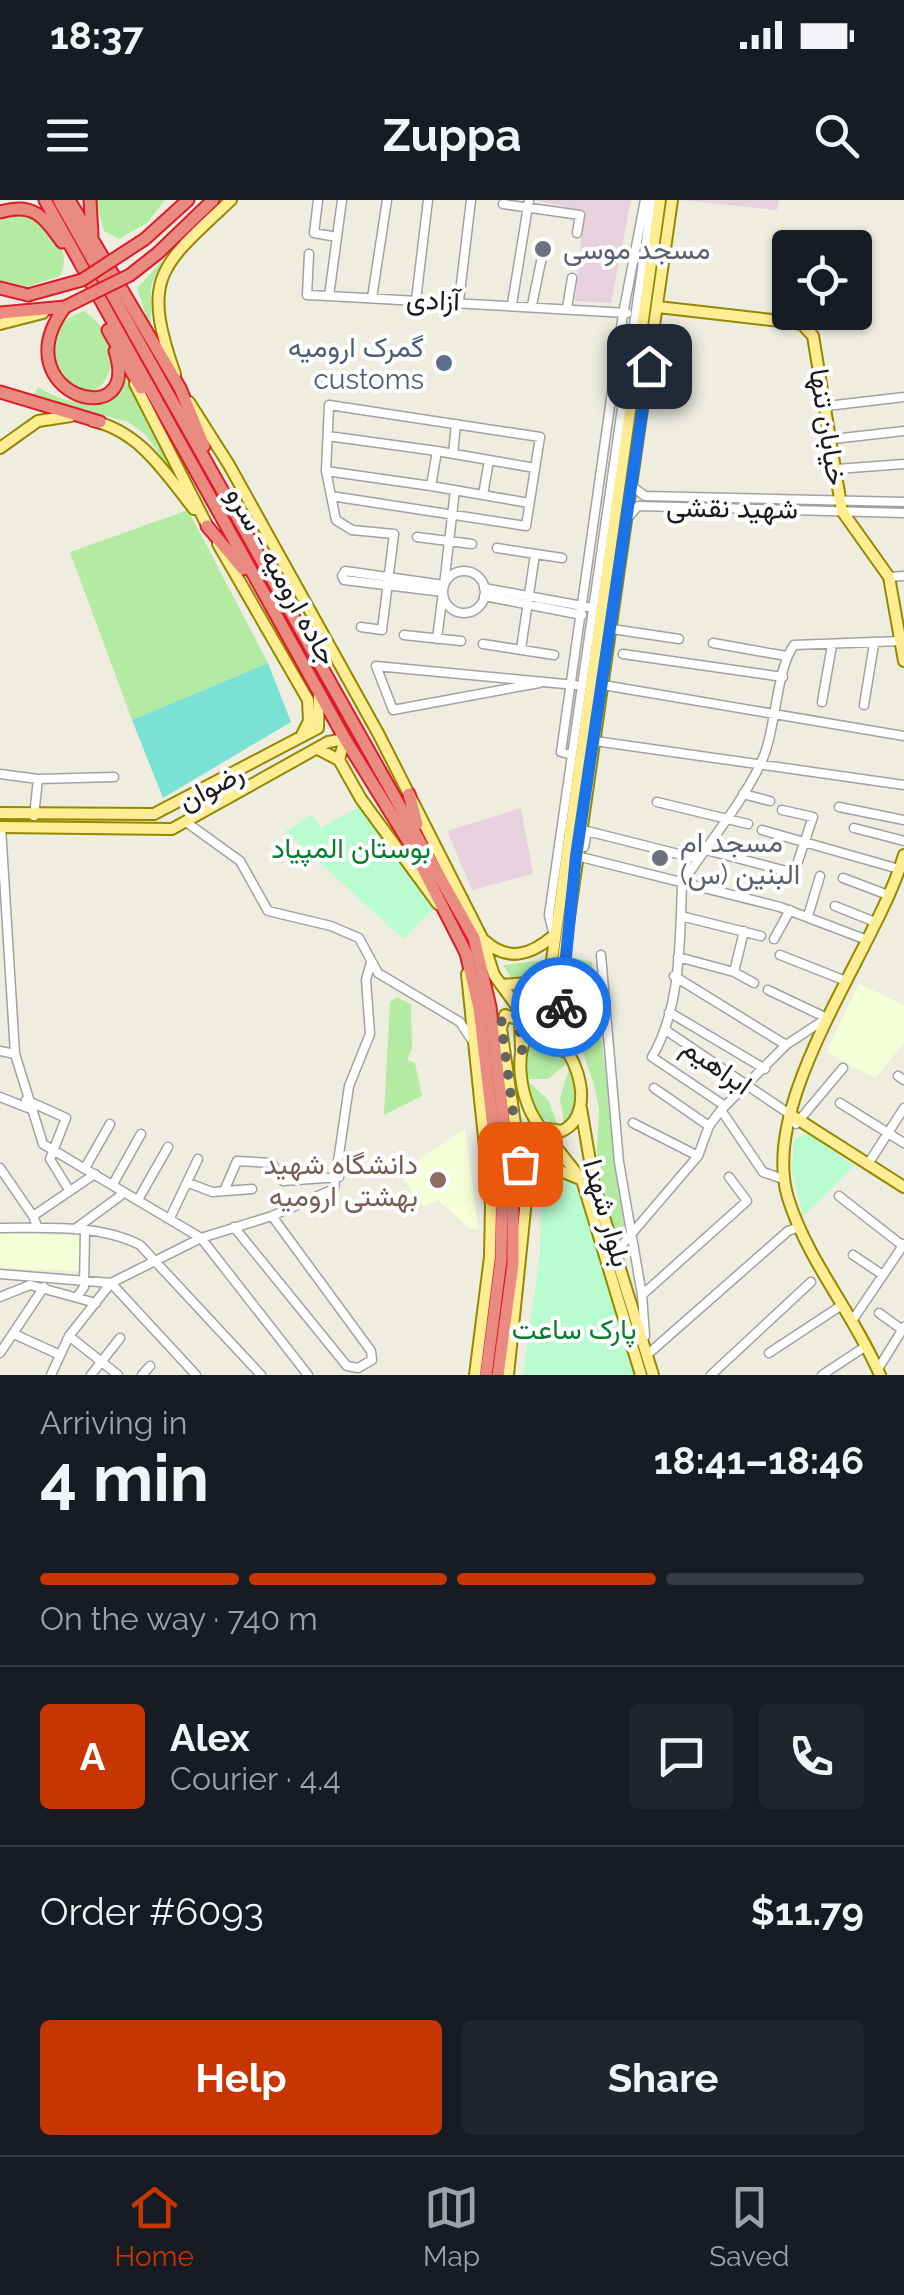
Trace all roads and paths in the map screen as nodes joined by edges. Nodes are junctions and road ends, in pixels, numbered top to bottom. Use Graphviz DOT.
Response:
graph roads {
  1 [pos="45,200"];
  2 [pos="59,200"];
  3 [pos="69,200"];
  4 [pos="90,200"];
  5 [pos="172,200"];
  6 [pos="188,200"];
  7 [pos="213,200"];
  8 [pos="231,200"];
  9 [pos="318,200"];
  10 [pos="342,200"];
  11 [pos="387,200"];
  12 [pos="428,200"];
  13 [pos="471,200"];
  14 [pos="648,200"];
  15 [pos="660,200"];
  16 [pos="672,200"];
  17 [pos="503,204"];
  18 [pos="528,204"];
  19 [pos="0,212"];
  20 [pos="577,232"];
  21 [pos="148,236"];
  22 [pos="338,238"];
  23 [pos="92,240"];
  24 [pos="62,242"];
  25 [pos="543,252"];
  26 [pos="308,254"];
  27 [pos="572,278"];
  28 [pos="0,288"];
  29 [pos="28,295"];
  30 [pos="329,296"];
  31 [pos="372,298"];
  32 [pos="0,299"];
  33 [pos="416,300"];
  34 [pos="458,301"];
  35 [pos="512,304"];
  36 [pos="532,305"];
  37 [pos="658,307"];
  38 [pos="65,308"];
  39 [pos="567,308"];
  40 [pos="0,313"];
  41 [pos="628,313"];
  42 [pos="0,324"];
  43 [pos="107,328"];
  44 [pos="36,334"];
  45 [pos="126,366"];
  46 [pos="44,386"];
  47 [pos="180,388"];
  48 [pos="0,392"];
  49 [pos="904,397"];
  50 [pos="827,406"];
  51 [pos="100,422"];
  52 [pos="456,424"];
  53 [pos="904,432"];
  54 [pos="328,436"];
  55 [pos="833,439"];
  56 [pos="0,448"];
  57 [pos="437,451"];
  58 [pos="185,453"];
  59 [pos="453,454"];
  60 [pos="488,460"];
  61 [pos="904,464"];
  62 [pos="534,468"];
  63 [pos="837,468"];
  64 [pos="326,472"];
  65 [pos="632,480"];
  66 [pos="220,486"];
  67 [pos="431,486"];
  68 [pos="455,490"];
  69 [pos="640,494"];
  70 [pos="483,495"];
  71 [pos="331,496"];
  72 [pos="904,502"];
  73 [pos="529,503"];
  74 [pos="638,506"];
  75 [pos="841,506"];
  76 [pos="904,513"];
  77 [pos="451,515"];
  78 [pos="626,520"];
  79 [pos="207,526"];
  80 [pos="418,537"];
  81 [pos="448,541"];
  82 [pos="472,544"];
  83 [pos="497,548"];
  84 [pos="535,554"];
  85 [pos="562,558"];
  86 [pos="889,576"];
  87 [pos="904,576"];
  88 [pos="387,582"];
  89 [pos="443,589"];
  90 [pos="484,592"];
  91 [pos="263,593"];
  92 [pos="528,600"];
  93 [pos="901,611"];
  94 [pos="592,612"];
  95 [pos="361,627"];
  96 [pos="612,629"];
  97 [pos="404,634"];
  98 [pos="436,639"];
  99 [pos="679,639"];
  100 [pos="461,642"];
  101 [pos="713,643"];
  102 [pos="484,644"];
  103 [pos="874,644"];
  104 [pos="832,645"];
  105 [pos="903,648"];
  106 [pos="521,649"];
  107 [pos="623,654"];
  108 [pos="554,655"];
  109 [pos="786,656"];
  110 [pos="904,661"];
  111 [pos="460,675"];
  112 [pos="783,677"];
  113 [pos="539,683"];
  114 [pos="577,685"];
  115 [pos="603,685"];
  116 [pos="319,693"];
  117 [pos="466,696"];
  118 [pos="822,702"];
  119 [pos="864,705"];
  120 [pos="777,716"];
  121 [pos="318,728"];
  122 [pos="300,736"];
  123 [pos="904,736"];
  124 [pos="345,739"];
  125 [pos="595,742"];
  126 [pos="323,746"];
  127 [pos="572,755"];
  128 [pos="340,760"];
  129 [pos="761,764"];
  130 [pos="0,774"];
  131 [pos="114,777"];
  132 [pos="38,779"];
  133 [pos="904,786"];
  134 [pos="409,794"];
  135 [pos="743,794"];
  136 [pos="770,801"];
  137 [pos="657,802"];
  138 [pos="839,806"];
  139 [pos="782,810"];
  140 [pos="0,813"];
  141 [pos="34,816"];
  142 [pos="730,816"];
  143 [pos="904,820"];
  144 [pos="186,822"];
  145 [pos="748,824"];
  146 [pos="0,827"];
  147 [pos="854,828"];
  148 [pos="762,830"];
  149 [pos="904,841"];
  150 [pos="805,842"];
  151 [pos="422,843"];
  152 [pos="706,850"];
  153 [pos="579,857"];
  154 [pos="698,859"];
  155 [pos="902,862"];
  156 [pos="820,876"];
  157 [pos="843,878"];
  158 [pos="682,884"];
  159 [pos="888,894"];
  160 [pos="834,906"];
  161 [pos="790,910"];
  162 [pos="681,916"];
  163 [pos="808,916"];
  164 [pos="451,920"];
  165 [pos="875,922"];
  166 [pos="744,931"];
  167 [pos="554,935"];
  168 [pos="761,936"];
  169 [pos="478,938"];
  170 [pos="774,939"];
  171 [pos="867,940"];
  172 [pos="466,953"];
  173 [pos="601,955"];
  174 [pos="780,955"];
  175 [pos="678,957"];
  176 [pos="370,962"];
  177 [pos="734,972"];
  178 [pos="550,974"];
  179 [pos="674,976"];
  180 [pos="846,981"];
  181 [pos="754,983"];
  182 [pos="501,985"];
  183 [pos="768,990"];
  184 [pos="669,1012"];
  185 [pos="827,1018"];
  186 [pos="464,1019"];
  187 [pos="534,1026"];
  188 [pos="667,1031"];
  189 [pos="786,1045"];
  190 [pos="522,1050"];
  191 [pos="0,1051"];
  192 [pos="565,1052"];
  193 [pos="14,1054"];
  194 [pos="765,1068"];
  195 [pos="843,1068"];
  196 [pos="747,1087"];
  197 [pos="654,1088"];
  198 [pos="0,1097"];
  199 [pos="840,1103"];
  200 [pos="28,1104"];
  201 [pos="582,1108"];
  202 [pos="723,1108"];
  203 [pos="904,1108"];
  204 [pos="795,1118"];
  205 [pos="633,1122"];
  206 [pos="110,1124"];
  207 [pos="709,1126"];
  208 [pos="541,1128"];
  209 [pos="888,1131"];
  210 [pos="141,1134"];
  211 [pos="904,1143"];
  212 [pos="168,1147"];
  213 [pos="51,1151"];
  214 [pos="698,1156"];
  215 [pos="198,1159"];
  216 [pos="868,1164"];
  217 [pos="0,1168"];
  218 [pos="85,1168"];
  219 [pos="95,1174"];
  220 [pos="730,1177"];
  221 [pos="339,1178"];
  222 [pos="783,1179"];
  223 [pos="582,1180"];
  224 [pos="189,1183"];
  225 [pos="114,1184"];
  226 [pos="904,1187"];
  227 [pos="252,1189"];
  228 [pos="69,1190"];
  229 [pos="224,1191"];
  230 [pos="120,1196"];
  231 [pos="839,1196"];
  232 [pos="139,1198"];
  233 [pos="526,1200"];
  234 [pos="33,1216"];
  235 [pos="272,1216"];
  236 [pos="170,1218"];
  237 [pos="0,1228"];
  238 [pos="38,1228"];
  239 [pos="234,1228"];
  240 [pos="799,1228"];
  241 [pos="74,1230"];
  242 [pos="85,1231"];
  243 [pos="631,1237"];
  244 [pos="202,1238"];
  245 [pos="903,1245"];
  246 [pos="616,1252"];
  247 [pos="853,1255"];
  248 [pos="156,1262"];
  249 [pos="0,1274"];
  250 [pos="883,1274"];
  251 [pos="83,1282"];
  252 [pos="811,1282"];
  253 [pos="111,1284"];
  254 [pos="44,1287"];
  255 [pos="1,1295"];
  256 [pos="642,1295"];
  257 [pos="77,1297"];
  258 [pos="96,1303"];
  259 [pos="842,1305"];
  260 [pos="879,1313"];
  261 [pos="852,1322"];
  262 [pos="904,1329"];
  263 [pos="14,1334"];
  264 [pos="70,1336"];
  265 [pos="120,1338"];
  266 [pos="4,1340"];
  267 [pos="645,1341"];
  268 [pos="866,1346"];
  269 [pos="769,1353"];
  270 [pos="0,1354"];
  271 [pos="648,1354"];
  272 [pos="60,1355"];
  273 [pos="101,1360"];
  274 [pos="150,1366"];
  275 [pos="879,1372"];
  276 [pos="51,1375"];
  277 [pos="91,1375"];
  278 [pos="118,1375"];
  279 [pos="142,1375"];
  280 [pos="196,1375"];
  281 [pos="262,1375"];
  282 [pos="308,1375"];
  283 [pos="475,1375"];
  284 [pos="486,1375"];
  285 [pos="504,1375"];
  286 [pos="641,1375"];
  287 [pos="654,1375"];
  288 [pos="712,1375"];
  289 [pos="822,1375"];
  1 -- 24 [label="highway"];
  1 -- 58 [label="highway, جاده ارومیه - سرو"];
  2 -- 66 [label="highway, جاده ارومیه - سرو"];
  3 -- 23 [label="highway"];
  4 -- 23 [label="highway"];
  5 -- 21 [label="highway"];
  6 -- 21 [label="highway"];
  7 -- 38 [label="highway, bridge"];
  8 -- 47 [label="main road"];
  9 -- 22 [label="street"];
  10 -- 22 [label="street"];
  11 -- 31 [label="street"];
  12 -- 33 [label="street"];
  13 -- 34 [label="street"];
  14 -- 41 [label="street"];
  15 -- 94 [label="main road"];
  16 -- 37 [label="main road, بلوار شهدا"];
  17 -- 18 [label="street"];
  18 -- 20 [label="street"];
  18 -- 35 [label="street"];
  19 -- 24 [label="highway"];
  21 -- 29 [label="highway, bridge"];
  22 -- 30 [label="street"];
  23 -- 47 [label="highway"];
  24 -- 43 [label="highway"];
  25 -- 36 [label="street"];
  26 -- 30 [label="street"];
  27 -- 39 [label="street"];
  28 -- 29 [label="highway"];
  29 -- 32 [label="highway"];
  30 -- 31 [label="street, آزادی"];
  31 -- 33 [label="street, آزادی"];
  33 -- 34 [label="street, آزادی"];
  34 -- 35 [label="street, آزادی"];
  35 -- 36 [label="street, آزادی"];
  36 -- 39 [label="street, آزادی"];
  37 -- 50 [label="main road, خیابان تنها"];
  37 -- 65 [label="main road, بلوار شهدا"];
  38 -- 40 [label="highway"];
  38 -- 42 [label="main road"];
  38 -- 44 [label="highway"];
  39 -- 41 [label="street, آزادی"];
  41 -- 94 [label="street"];
  43 -- 45 [label="highway"];
  43 -- 46 [label="highway"];
  45 -- 58 [label="highway"];
  45 -- 79 [label="main road"];
  47 -- 66 [label="highway"];
  47 -- 134 [label="main road"];
  48 -- 51 [label="highway"];
  49 -- 50 [label="street"];
  50 -- 55 [label="main road, خیابان تنها"];
  51 -- 56 [label="main road"];
  51 -- 79 [label="main road"];
  52 -- 54 [label="street"];
  52 -- 59 [label="street"];
  52 -- 62 [label="street"];
  53 -- 55 [label="street"];
  54 -- 57 [label="street"];
  54 -- 64 [label="street"];
  55 -- 63 [label="main road, خیابان تنها"];
  57 -- 59 [label="street"];
  57 -- 67 [label="street"];
  58 -- 91 [label="highway, جاده ارومیه - سرو"];
  59 -- 60 [label="street"];
  60 -- 62 [label="street"];
  60 -- 70 [label="street"];
  61 -- 63 [label="street"];
  62 -- 73 [label="street"];
  63 -- 75 [label="main road, خیابان تنها"];
  64 -- 67 [label="street"];
  64 -- 71 [label="street"];
  65 -- 69 [label="street, شهید نقشی"];
  65 -- 78 [label="main road, بلوار شهدا"];
  66 -- 151 [label="highway, جاده ارومیه - سرو"];
  67 -- 68 [label="street"];
  68 -- 70 [label="street"];
  68 -- 77 [label="street"];
  69 -- 74 [label="street"];
  69 -- 75 [label="street, شهید نقشی"];
  70 -- 73 [label="street"];
  71 -- 77 [label="street"];
  71 -- 88 [label="street"];
  72 -- 75 [label="street, شهید نقشی"];
  73 -- 77 [label="street"];
  74 -- 75 [label="street, شهید نقشی"];
  74 -- 78 [label="street, شهید نقشی"];
  75 -- 76 [label="street, شهید نقشی"];
  75 -- 86 [label="main road, خیابان تنها"];
  77 -- 81 [label="street"];
  78 -- 96 [label="main road, بلوار شهدا"];
  79 -- 91 [label="highway"];
  79 -- 122 [label="main road"];
  80 -- 81 [label="street"];
  81 -- 82 [label="street"];
  81 -- 89 [label="street"];
  83 -- 84 [label="street"];
  84 -- 85 [label="street"];
  84 -- 92 [label="street"];
  86 -- 87 [label="street"];
  86 -- 93 [label="main road, خیابان تنها"];
  88 -- 88 [label="street"];
  88 -- 89 [label="street"];
  88 -- 95 [label="street"];
  89 -- 90 [label="street"];
  89 -- 90 [label="street"];
  89 -- 98 [label="street"];
  90 -- 92 [label="street"];
  91 -- 116 [label="highway, جاده ارومیه - سرو"];
  92 -- 94 [label="street"];
  92 -- 106 [label="street"];
  93 -- 105 [label="main road, خیابان تنها"];
  94 -- 114 [label="street"];
  94 -- 167 [label="main road"];
  96 -- 99 [label="street"];
  96 -- 115 [label="main road, بلوار شهدا"];
  97 -- 98 [label="street"];
  98 -- 100 [label="street"];
  101 -- 109 [label="street"];
  102 -- 106 [label="street"];
  103 -- 104 [label="street"];
  103 -- 105 [label="street"];
  103 -- 119 [label="street"];
  104 -- 109 [label="street"];
  104 -- 118 [label="street"];
  105 -- 110 [label="main road, خیابان تنها"];
  106 -- 108 [label="street"];
  107 -- 112 [label="street"];
  109 -- 112 [label="street"];
  111 -- 113 [label="street"];
  111 -- 117 [label="street"];
  111 -- 117 [label="street"];
  112 -- 120 [label="street"];
  113 -- 114 [label="street"];
  113 -- 117 [label="street"];
  114 -- 127 [label="street"];
  114 -- 127 [label="street"];
  115 -- 120 [label="street"];
  115 -- 125 [label="main road, بلوار شهدا"];
  116 -- 121 [label="main road"];
  116 -- 124 [label="highway, جاده ارومیه - سرو"];
  120 -- 123 [label="street"];
  120 -- 129 [label="street"];
  121 -- 122 [label="main road, رضوان"];
  121 -- 126 [label="main road"];
  122 -- 141 [label="main road, رضوان"];
  124 -- 126 [label="main road, رضوان"];
  124 -- 128 [label="main road"];
  124 -- 164 [label="highway, جاده ارومیه - سرو"];
  125 -- 129 [label="street"];
  125 -- 153 [label="main road, بلوار شهدا"];
  126 -- 128 [label="main road"];
  126 -- 144 [label="main road, رضوان"];
  127 -- 167 [label="street"];
  128 -- 164 [label="main road"];
  129 -- 133 [label="street"];
  129 -- 135 [label="street"];
  130 -- 132 [label="street"];
  131 -- 132 [label="street"];
  132 -- 141 [label="street"];
  134 -- 151 [label="highway"];
  134 -- 169 [label="main road"];
  135 -- 136 [label="street"];
  135 -- 142 [label="street"];
  137 -- 142 [label="street"];
  138 -- 143 [label="street"];
  139 -- 150 [label="street"];
  140 -- 141 [label="main road, رضوان"];
  142 -- 145 [label="street"];
  142 -- 152 [label="street"];
  144 -- 146 [label="main road, رضوان"];
  144 -- 176 [label="street"];
  146 -- 193 [label="street"];
  147 -- 149 [label="street"];
  148 -- 150 [label="street"];
  150 -- 152 [label="street"];
  150 -- 155 [label="street"];
  151 -- 169 [label="highway, جاده ارومیه - سرو"];
  152 -- 154 [label="street"];
  153 -- 154 [label="street"];
  153 -- 158 [label="street"];
  153 -- 192 [label="main road, بلوار شهدا"];
  154 -- 158 [label="street"];
  155 -- 159 [label="main road"];
  156 -- 163 [label="street"];
  157 -- 159 [label="street"];
  158 -- 161 [label="street"];
  158 -- 162 [label="street, ابراهیم"];
  159 -- 165 [label="main road"];
  160 -- 165 [label="street"];
  161 -- 163 [label="street"];
  161 -- 170 [label="street"];
  162 -- 166 [label="street"];
  162 -- 175 [label="street, ابراهیم"];
  163 -- 171 [label="street"];
  164 -- 172 [label="highway, جاده ارومیه - سرو"];
  165 -- 171 [label="main road"];
  166 -- 168 [label="street"];
  166 -- 177 [label="street"];
  167 -- 169 [label="main road"];
  167 -- 178 [label="main road"];
  169 -- 182 [label="main road"];
  169 -- 285 [label="highway, جاده ارومیه - سرو"];
  171 -- 180 [label="main road"];
  172 -- 186 [label="main road"];
  172 -- 284 [label="highway, جاده ارومیه - سرو"];
  173 -- 243 [label="street"];
  174 -- 180 [label="street"];
  175 -- 177 [label="street"];
  175 -- 179 [label="street, ابراهیم"];
  176 -- 186 [label="street"];
  176 -- 221 [label="street"];
  177 -- 181 [label="street"];
  178 -- 182 [label="main road"];
  178 -- 187 [label="main road"];
  179 -- 184 [label="street, ابراهیم"];
  179 -- 189 [label="street"];
  180 -- 185 [label="main road"];
  182 -- 187 [label="main road"];
  183 -- 185 [label="street"];
  184 -- 188 [label="street, ابراهیم"];
  184 -- 194 [label="street"];
  185 -- 189 [label="street"];
  185 -- 204 [label="main road"];
  186 -- 283 [label="main road"];
  187 -- 190 [label="main road"];
  187 -- 192 [label="main road"];
  188 -- 196 [label="street, ابراهیم"];
  188 -- 202 [label="street"];
  189 -- 194 [label="street"];
  190 -- 208 [label="main road, بلوار شهدا"];
  190 -- 233 [label="main road"];
  191 -- 193 [label="street"];
  192 -- 201 [label="main road, بلوار شهدا"];
  193 -- 200 [label="street"];
  194 -- 196 [label="street"];
  195 -- 204 [label="street"];
  196 -- 202 [label="street"];
  196 -- 204 [label="street, ابراهیم"];
  197 -- 207 [label="street"];
  198 -- 200 [label="street"];
  199 -- 209 [label="street"];
  200 -- 213 [label="street"];
  200 -- 213 [label="street"];
  201 -- 208 [label="main road"];
  201 -- 246 [label="main road, بلوار شهدا"];
  202 -- 207 [label="street"];
  202 -- 222 [label="street"];
  203 -- 209 [label="street"];
  204 -- 216 [label="main road"];
  204 -- 222 [label="main road"];
  205 -- 214 [label="street"];
  206 -- 218 [label="street"];
  207 -- 214 [label="street"];
  208 -- 223 [label="main road, بلوار شهدا"];
  209 -- 211 [label="street"];
  209 -- 216 [label="street"];
  210 -- 225 [label="street"];
  212 -- 232 [label="street"];
  213 -- 218 [label="street"];
  213 -- 228 [label="street"];
  214 -- 243 [label="street"];
  215 -- 224 [label="street"];
  216 -- 226 [label="main road"];
  217 -- 234 [label="street"];
  218 -- 219 [label="street"];
  219 -- 225 [label="street"];
  219 -- 228 [label="street"];
  220 -- 256 [label="street"];
  221 -- 229 [label="street"];
  221 -- 235 [label="street"];
  222 -- 240 [label="main road"];
  223 -- 233 [label="main road"];
  223 -- 286 [label="main road, بلوار شهدا"];
  224 -- 229 [label="street"];
  224 -- 236 [label="street"];
  225 -- 232 [label="street"];
  227 -- 229 [label="street"];
  228 -- 234 [label="street"];
  230 -- 241 [label="street"];
  231 -- 245 [label="street"];
  232 -- 236 [label="street"];
  233 -- 285 [label="main road"];
  234 -- 238 [label="street"];
  235 -- 239 [label="street"];
  235 -- 239 [label="street"];
  236 -- 244 [label="street"];
  237 -- 238 [label="street"];
  238 -- 241 [label="street"];
  239 -- 244 [label="street"];
  240 -- 259 [label="main road"];
  240 -- 271 [label="street"];
  241 -- 242 [label="street"];
  242 -- 248 [label="street"];
  242 -- 251 [label="street"];
  243 -- 246 [label="street"];
  243 -- 256 [label="street"];
  244 -- 248 [label="street"];
  244 -- 282 [label="street"];
  245 -- 250 [label="street"];
  246 -- 267 [label="main road, بلوار شهدا"];
  247 -- 250 [label="street"];
  248 -- 253 [label="street"];
  248 -- 281 [label="street"];
  249 -- 251 [label="street"];
  250 -- 261 [label="street"];
  251 -- 253 [label="street"];
  251 -- 257 [label="street"];
  252 -- 288 [label="street"];
  253 -- 258 [label="street"];
  253 -- 280 [label="street"];
  254 -- 255 [label="street"];
  254 -- 257 [label="street"];
  254 -- 263 [label="street"];
  256 -- 267 [label="street"];
  257 -- 258 [label="street"];
  258 -- 264 [label="street"];
  259 -- 261 [label="main road"];
  259 -- 269 [label="street"];
  260 -- 262 [label="street"];
  261 -- 268 [label="main road"];
  262 -- 275 [label="street"];
  263 -- 266 [label="street"];
  263 -- 272 [label="street"];
  264 -- 272 [label="street"];
  264 -- 273 [label="street"];
  265 -- 273 [label="street"];
  266 -- 270 [label="street"];
  267 -- 271 [label="main road, بلوار شهدا"];
  268 -- 275 [label="main road"];
  268 -- 289 [label="street"];
  271 -- 287 [label="main road, بلوار شهدا"];
  272 -- 276 [label="street"];
  273 -- 277 [label="street"];
  273 -- 278 [label="street"];
  274 -- 279 [label="street"];
}
